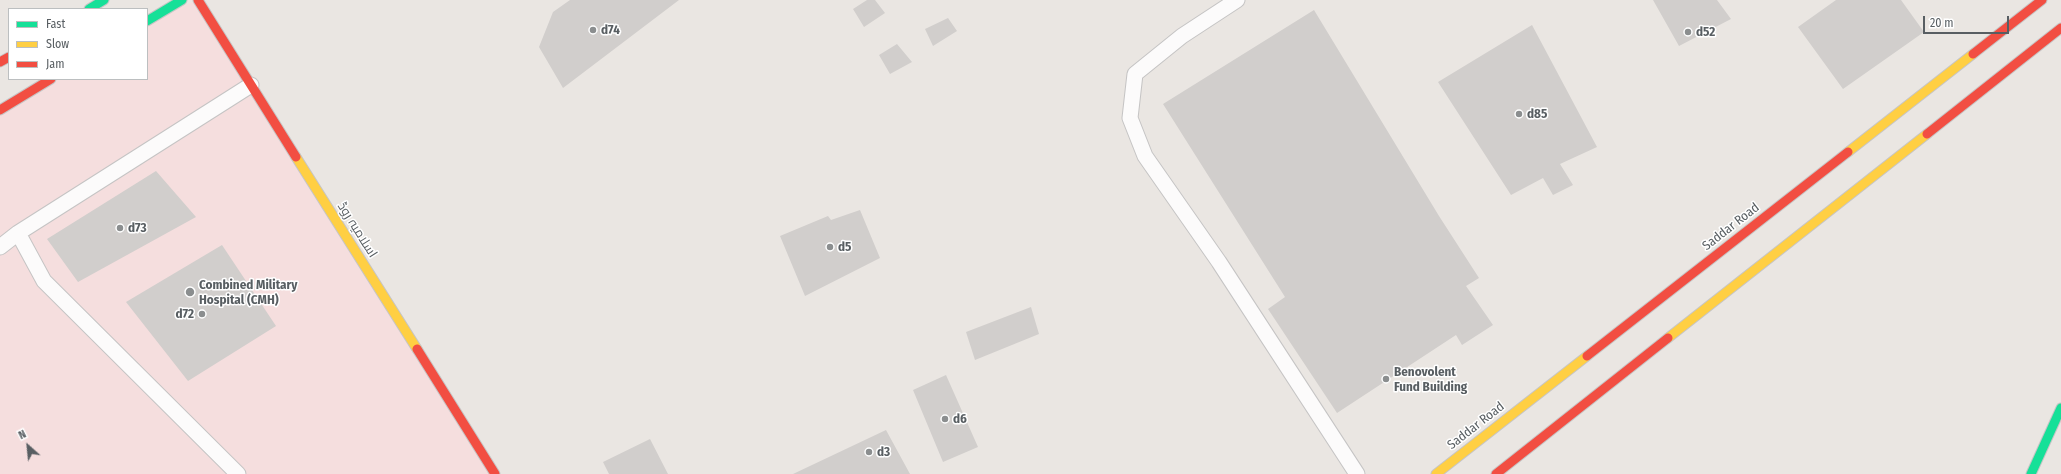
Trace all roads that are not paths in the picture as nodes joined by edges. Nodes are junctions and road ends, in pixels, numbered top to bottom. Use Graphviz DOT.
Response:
graph roads {
  1 [pos="104,0"];
  2 [pos="182,0"];
  3 [pos="198,0"];
  4 [pos="1237,0"];
  5 [pos="2042,0"];
  6 [pos="91,8"];
  7 [pos="148,20"];
  8 [pos="2061,28"];
  9 [pos="49,80"];
  10 [pos="252,85"];
  11 [pos="0,110"];
  12 [pos="18,232"];
  13 [pos="0,247"];
  14 [pos="2061,408"];
  15 [pos="238,474"];
  16 [pos="495,474"];
  17 [pos="1357,474"];
  18 [pos="1436,474"];
  19 [pos="1496,474"];
  20 [pos="2031,474"];
  1 -- 6 [label="main road"];
  2 -- 7 [label="main road"];
  3 -- 10 [label="main road, اسلامیہ روڈ"];
  4 -- 17 [label="lane"];
  5 -- 18 [label="main road, Saddar Road"];
  8 -- 19 [label="main road"];
  9 -- 11 [label="main road"];
  10 -- 12 [label="lane"];
  10 -- 16 [label="main road, اسلامیہ روڈ"];
  12 -- 13 [label="lane"];
  12 -- 15 [label="lane"];
  14 -- 20 [label="main road"];
}
